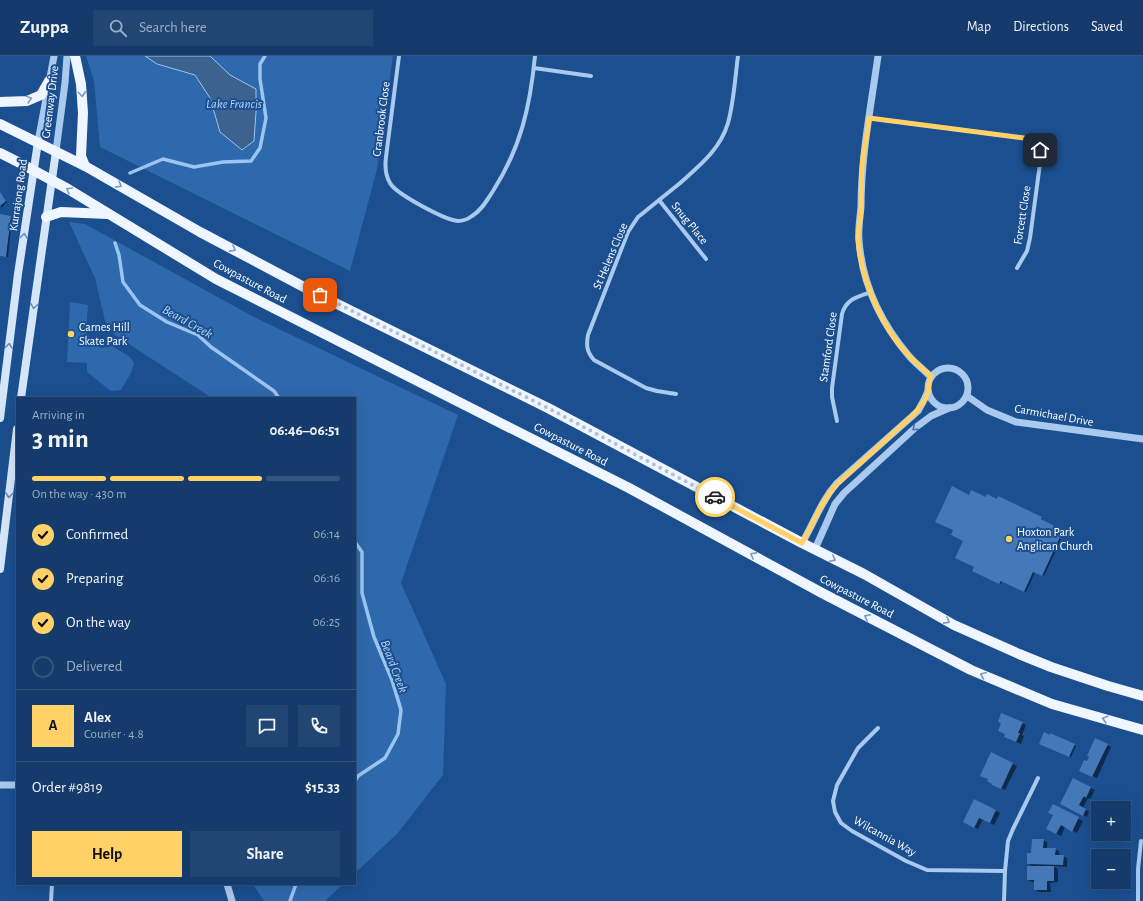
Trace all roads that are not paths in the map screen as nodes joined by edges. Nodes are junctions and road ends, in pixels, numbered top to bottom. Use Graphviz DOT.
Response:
graph roads {
  1 [pos="54,56"];
  2 [pos="67,56"];
  3 [pos="75,56"];
  4 [pos="399,56"];
  5 [pos="535,56"];
  6 [pos="738,56"];
  7 [pos="878,56"];
  8 [pos="534,68"];
  9 [pos="591,76"];
  10 [pos="49,81"];
  11 [pos="0,102"];
  12 [pos="869,118"];
  13 [pos="0,124"];
  14 [pos="38,142"];
  15 [pos="56,151"];
  16 [pos="0,153"];
  17 [pos="85,166"];
  18 [pos="34,170"];
  19 [pos="52,180"];
  20 [pos="659,200"];
  21 [pos="110,214"];
  22 [pos="46,217"];
  23 [pos="706,259"];
  24 [pos="1017,268"];
  25 [pos="871,292"];
  26 [pos="931,376"];
  27 [pos="928,391"];
  28 [pos="676,394"];
  29 [pos="967,396"];
  30 [pos="21,397"];
  31 [pos="949,408"];
  32 [pos="0,418"];
  33 [pos="837,421"];
  34 [pos="16,437"];
  35 [pos="1143,439"];
  36 [pos="802,543"];
  37 [pos="815,549"];
  38 [pos="0,569"];
  39 [pos="1143,696"];
  40 [pos="878,728"];
  41 [pos="1143,730"];
  42 [pos="1038,778"];
  43 [pos="0,785"];
  44 [pos="16,786"];
  45 [pos="1142,841"];
  46 [pos="1005,870"];
  47 [pos="52,885"];
  48 [pos="227,885"];
  49 [pos="51,901"];
  50 [pos="232,901"];
  51 [pos="1004,901"];
  52 [pos="1138,901"];
  1 -- 10 [label="street, Greenway Drive"];
  2 -- 15 [label="street, Greenway Drive"];
  3 -- 17 [label="main road, one-way"];
  4 -- 8 [label="street, Cranbrook Close"];
  5 -- 8 [label="street"];
  6 -- 20 [label="street, St Helens Close"];
  7 -- 12 [label="street"];
  8 -- 9 [label="street"];
  11 -- 10 [label="main road, one-way"];
  10 -- 14 [label="street, Greenway Drive"];
  12 -- 24 [label="street, Forcett Close"];
  12 -- 25 [label="street"];
  13 -- 14 [label="main road, Cowpasture Road"];
  14 -- 15 [label="main road, Cowpasture Road"];
  14 -- 18 [label="main road, Kurrajong Road"];
  15 -- 17 [label="main road, Cowpasture Road"];
  15 -- 19 [label="main road"];
  16 -- 18 [label="main road, Cowpasture Road"];
  17 -- 36 [label="main road, Cowpasture Road, one-way"];
  18 -- 19 [label="main road, Cowpasture Road"];
  32 -- 18 [label="main road, Kurrajong Road, one-way"];
  21 -- 19 [label="main road, Cowpasture Road, one-way"];
  19 -- 22 [label="main road"];
  20 -- 23 [label="street, Snug Place"];
  20 -- 28 [label="street, St Helens Close"];
  21 -- 22 [label="main road"];
  41 -- 21 [label="main road, Cowpasture Road, one-way"];
  22 -- 30 [label="main road, one-way"];
  25 -- 26 [label="street"];
  25 -- 33 [label="street, Stamford Close"];
  26 -- 27 [label="street"];
  26 -- 29 [label="street"];
  27 -- 31 [label="street"];
  27 -- 36 [label="street"];
  29 -- 31 [label="street"];
  29 -- 35 [label="street, Carmichael Drive"];
  31 -- 37 [label="street, one-way"];
  34 -- 38 [label="main road, one-way"];
  36 -- 37 [label="main road, Cowpasture Road"];
  37 -- 39 [label="main road, Cowpasture Road, one-way"];
  40 -- 46 [label="street, Wilcannia Way"];
  42 -- 46 [label="street"];
  43 -- 44 [label="street"];
  45 -- 52 [label="street"];
  46 -- 51 [label="street"];
  47 -- 49 [label="street"];
  48 -- 50 [label="street"];
}
